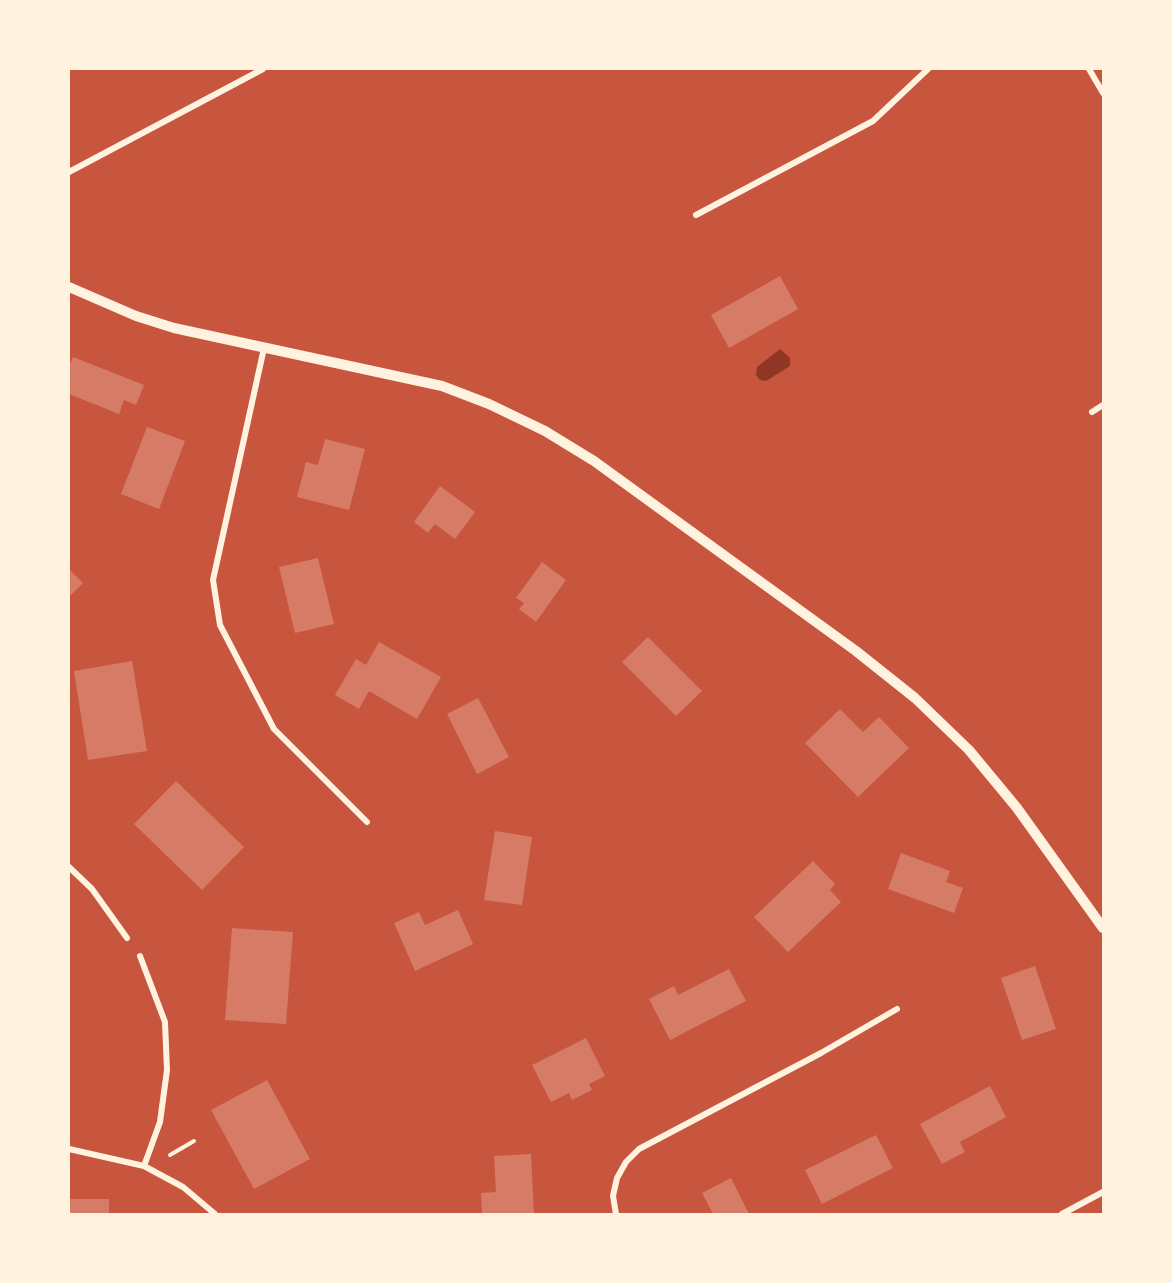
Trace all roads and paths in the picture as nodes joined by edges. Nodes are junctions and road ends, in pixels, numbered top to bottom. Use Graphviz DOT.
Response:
graph roads {
  1 [pos="263,69"];
  2 [pos="927,69"];
  3 [pos="1089,69"];
  4 [pos="1103,93"];
  5 [pos="69,172"];
  6 [pos="696,215"];
  7 [pos="69,287"];
  8 [pos="264,348"];
  9 [pos="1103,405"];
  10 [pos="1092,412"];
  11 [pos="367,822"];
  12 [pos="69,867"];
  13 [pos="1103,928"];
  14 [pos="127,938"];
  15 [pos="140,956"];
  16 [pos="897,1009"];
  17 [pos="194,1141"];
  18 [pos="69,1149"];
  19 [pos="170,1155"];
  20 [pos="144,1166"];
  21 [pos="1103,1192"];
  22 [pos="215,1214"];
  23 [pos="616,1214"];
  24 [pos="1062,1214"];
  1 -- 5 [label="street"];
  2 -- 6 [label="street"];
  3 -- 4 [label="street"];
  7 -- 8 [label="street"];
  8 -- 11 [label="street"];
  8 -- 13 [label="street"];
  9 -- 10 [label="street"];
  12 -- 14 [label="street"];
  15 -- 20 [label="street"];
  16 -- 23 [label="street"];
  17 -- 19 [label="path"];
  18 -- 20 [label="street"];
  20 -- 22 [label="street"];
  21 -- 24 [label="street"];
}
